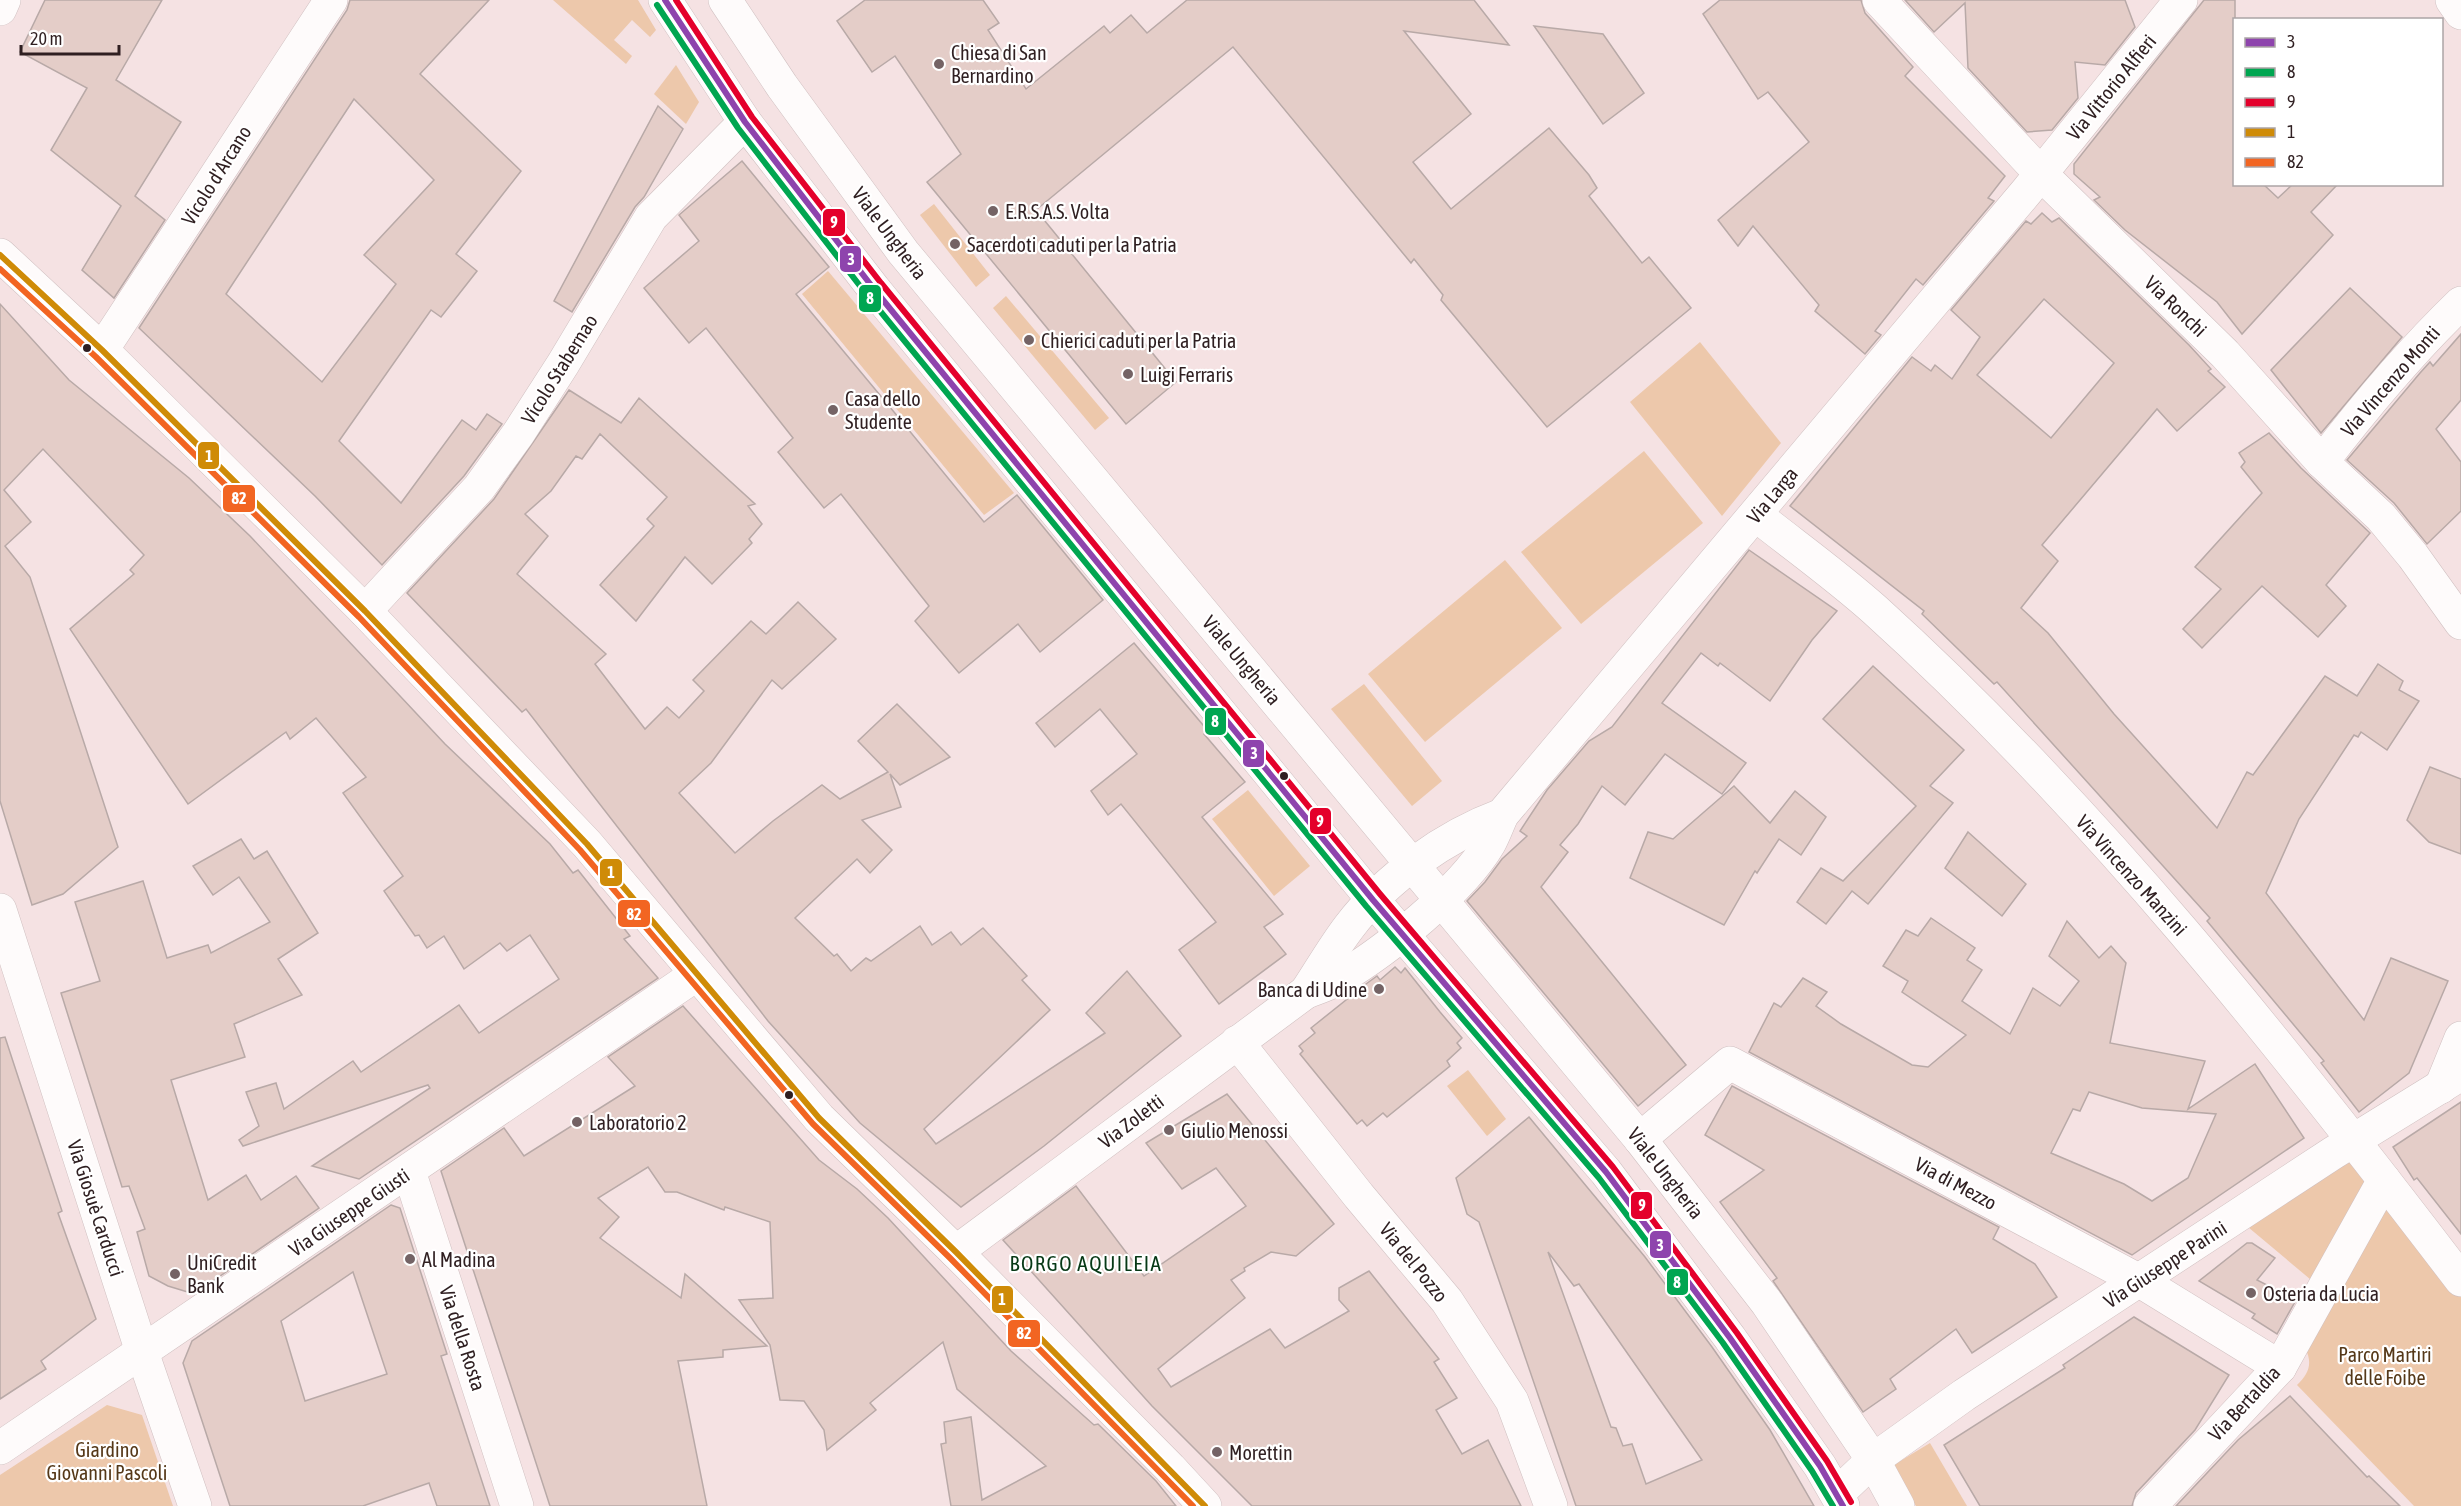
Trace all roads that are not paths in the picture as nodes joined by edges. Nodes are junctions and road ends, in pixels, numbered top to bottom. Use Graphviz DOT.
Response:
graph roads {
  1 [pos="4,0"];
  2 [pos="331,0"];
  3 [pos="665,0"];
  4 [pos="725,0"];
  5 [pos="1879,0"];
  6 [pos="2181,0"];
  7 [pos="2452,0"];
  8 [pos="0,9"];
  9 [pos="2461,13"];
  10 [pos="746,122"];
  11 [pos="2041,174"];
  12 [pos="1,256"];
  13 [pos="2461,303"];
  14 [pos="102,350"];
  15 [pos="1071,454"];
  16 [pos="2322,462"];
  17 [pos="1034,486"];
  18 [pos="1756,515"];
  19 [pos="365,611"];
  20 [pos="2461,623"];
  21 [pos="1502,815"];
  22 [pos="1413,866"];
  23 [pos="1441,899"];
  24 [pos="1373,900"];
  25 [pos="0,910"];
  26 [pos="1401,933"];
  27 [pos="697,974"];
  28 [pos="1306,992"];
  29 [pos="2461,1038"];
  30 [pos="1237,1042"];
  31 [pos="2451,1081"];
  32 [pos="1640,1138"];
  33 [pos="2355,1140"];
  34 [pos="409,1171"];
  35 [pos="2384,1180"];
  36 [pos="957,1252"];
  37 [pos="2461,1280"];
  38 [pos="2140,1281"];
  39 [pos="142,1352"];
  40 [pos="2280,1367"];
  41 [pos="0,1448"];
  42 [pos="1873,1460"];
  43 [pos="1840,1500"];
  44 [pos="195,1506"];
  45 [pos="517,1506"];
  46 [pos="1205,1506"];
  47 [pos="1551,1506"];
  48 [pos="1898,1506"];
  49 [pos="2150,1506"];
  1 -- 8 [label="street"];
  2 -- 14 [label="street, Vicolo d'Arcano"];
  3 -- 10 [label="street"];
  4 -- 15 [label="street, Viale Ungheria"];
  5 -- 11 [label="street, Via Ronchi"];
  6 -- 11 [label="street, Via Vittorio Alfieri"];
  7 -- 9 [label="street"];
  10 -- 17 [label="street"];
  10 -- 19 [label="street, Vicolo Stabernao"];
  11 -- 16 [label="street, Via Ronchi"];
  11 -- 18 [label="street, Via Larga"];
  12 -- 14 [label="street"];
  13 -- 16 [label="street, Via Vincenzo Monti"];
  14 -- 19 [label="street"];
  15 -- 17 [label="street"];
  15 -- 22 [label="street, Viale Ungheria"];
  16 -- 20 [label="street, Via Ronchi"];
  17 -- 24 [label="street"];
  18 -- 21 [label="street, Via Larga"];
  18 -- 33 [label="street, Via Vincenzo Manzini"];
  19 -- 27 [label="street"];
  21 -- 22 [label="street"];
  21 -- 23 [label="street, Via Larga"];
  22 -- 23 [label="street, Viale Ungheria"];
  22 -- 24 [label="street"];
  23 -- 26 [label="street"];
  23 -- 32 [label="street, Viale Ungheria"];
  24 -- 26 [label="street"];
  24 -- 28 [label="street, Via Zoletti"];
  25 -- 39 [label="street, Via Giosuè Carducci"];
  26 -- 28 [label="street, Via Zoletti"];
  26 -- 43 [label="street"];
  27 -- 34 [label="street, Via Giuseppe Giusti"];
  27 -- 36 [label="street"];
  28 -- 30 [label="street, Via Zoletti"];
  29 -- 31 [label="street"];
  30 -- 36 [label="street, Via Zoletti"];
  30 -- 47 [label="street, Via del Pozzo"];
  31 -- 33 [label="street, Via Giuseppe Parini"];
  32 -- 38 [label="street, Via di Mezzo"];
  32 -- 42 [label="street, Viale Ungheria"];
  33 -- 35 [label="street, Via Vincenzo Manzini"];
  33 -- 38 [label="street, Via Giuseppe Parini"];
  34 -- 39 [label="street, Via Giuseppe Giusti"];
  34 -- 45 [label="street, Via della Rosta"];
  35 -- 37 [label="street, Via Vincenzo Manzini"];
  35 -- 40 [label="street, Via Bertaldia"];
  36 -- 46 [label="street"];
  38 -- 40 [label="street, Via di Mezzo"];
  38 -- 42 [label="street, Via Giuseppe Parini"];
  39 -- 41 [label="street, Via Giuseppe Giusti"];
  39 -- 44 [label="street, Via Giosuè Carducci"];
  40 -- 49 [label="street, Via Bertaldia"];
  42 -- 43 [label="street"];
  42 -- 48 [label="street, Viale Ungheria"];
}
